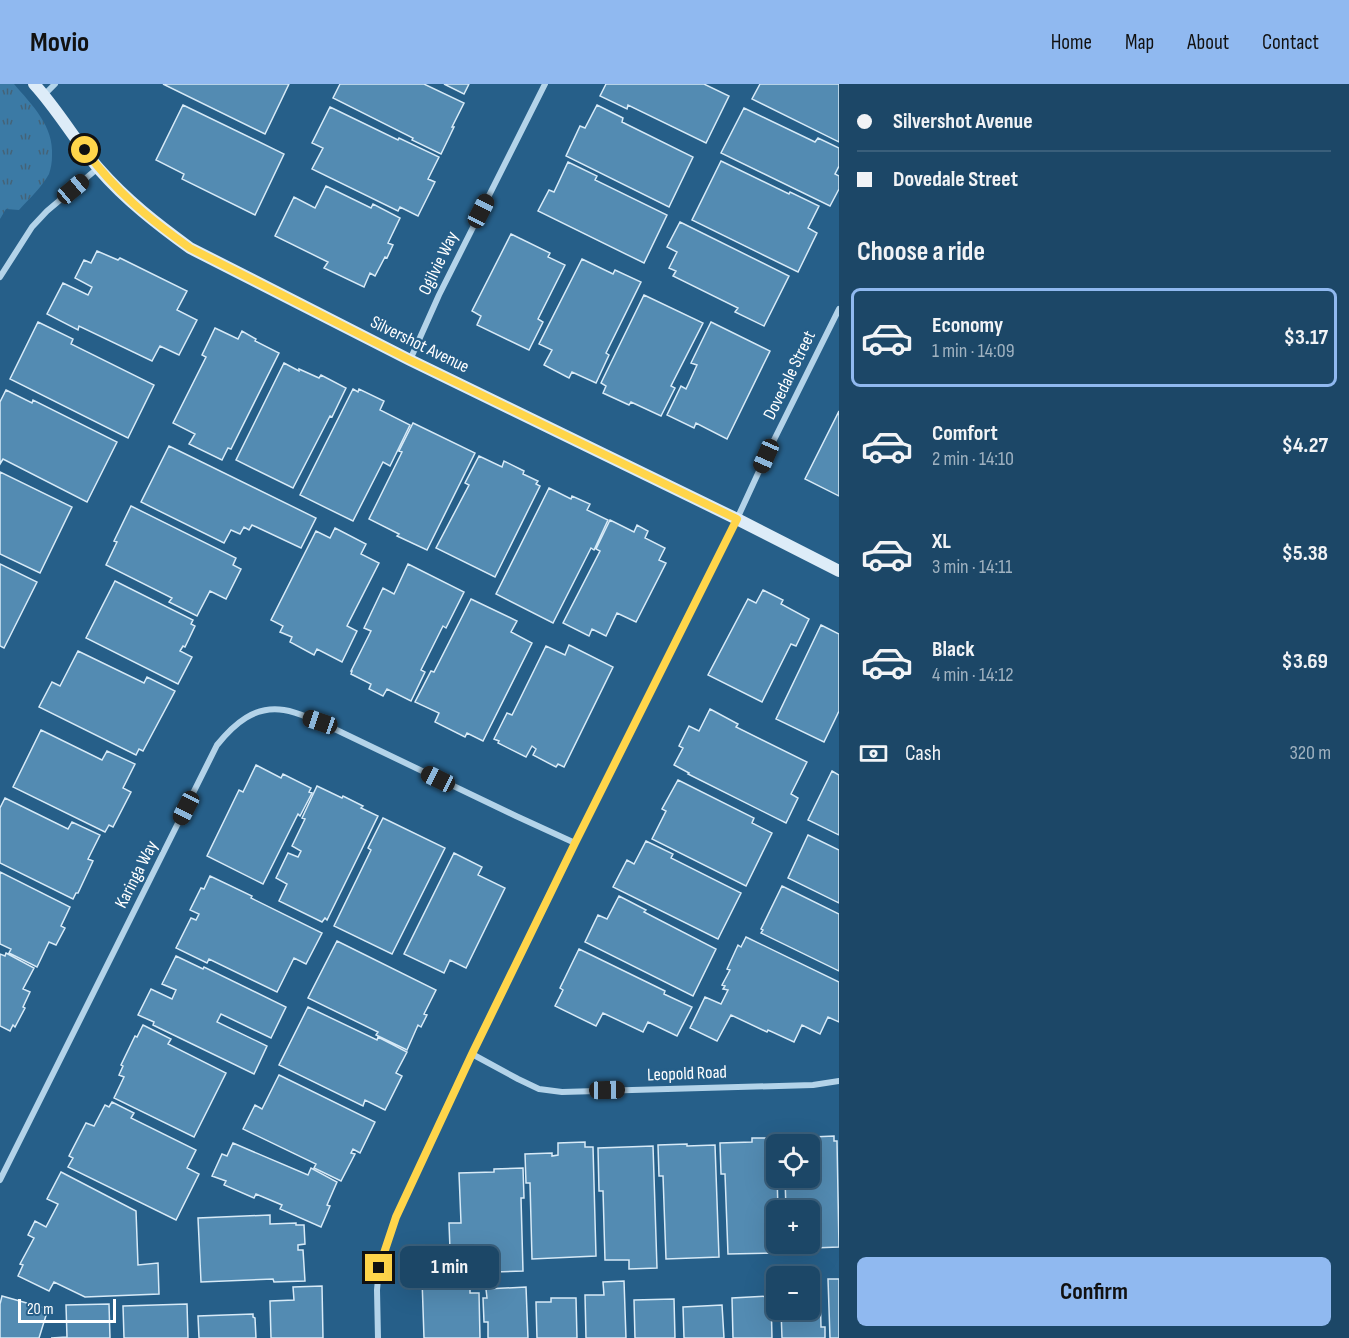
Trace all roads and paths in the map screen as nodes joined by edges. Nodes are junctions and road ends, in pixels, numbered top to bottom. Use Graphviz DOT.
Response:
graph roads {
  1 [pos="33,84"];
  2 [pos="55,84"];
  3 [pos="544,84"];
  4 [pos="44,95"];
  5 [pos="98,168"];
  6 [pos="0,277"];
  7 [pos="839,309"];
  8 [pos="410,360"];
  9 [pos="737,519"];
  10 [pos="839,571"];
  11 [pos="575,843"];
  12 [pos="472,1054"];
  13 [pos="839,1082"];
  14 [pos="0,1180"];
  15 [pos="378,1338"];
  1 -- 4 [label="street, Silvershot Avenue"];
  2 -- 4 [label="street"];
  3 -- 8 [label="street, Ogilvie Way"];
  4 -- 5 [label="street, Silvershot Avenue"];
  5 -- 6 [label="street"];
  5 -- 8 [label="street, Silvershot Avenue"];
  7 -- 9 [label="street, Dovedale Street"];
  8 -- 9 [label="street, Silvershot Avenue"];
  9 -- 10 [label="street, Silvershot Avenue"];
  9 -- 11 [label="street, Dovedale Street"];
  11 -- 12 [label="street, Dovedale Street"];
  11 -- 14 [label="street, Karinga Way"];
  12 -- 13 [label="street, Leopold Road"];
  12 -- 15 [label="street, Dovedale Street"];
}
